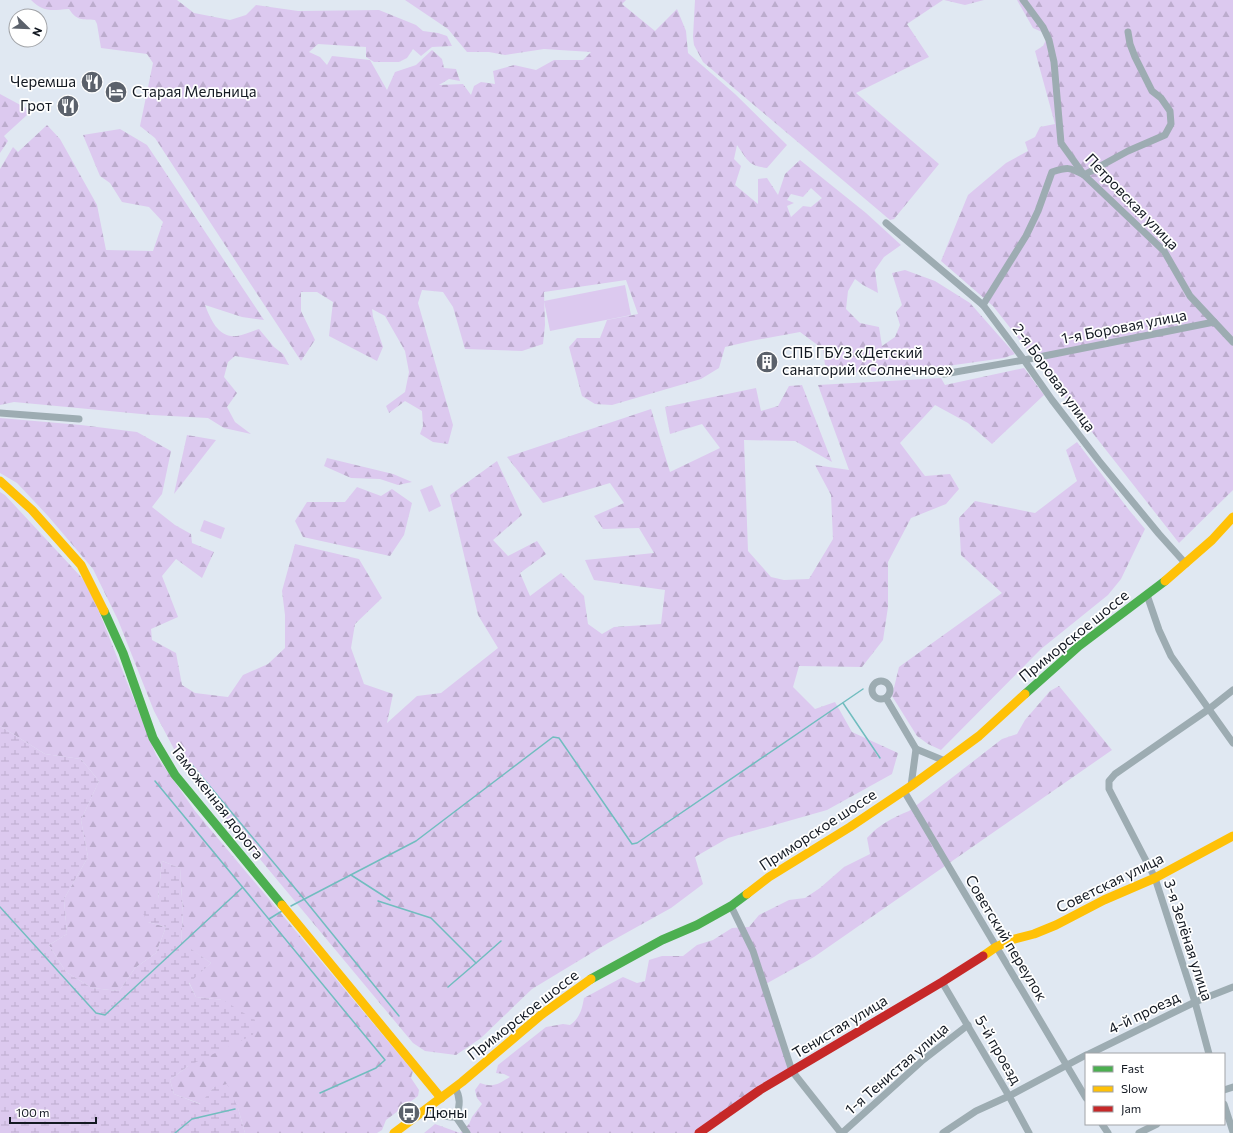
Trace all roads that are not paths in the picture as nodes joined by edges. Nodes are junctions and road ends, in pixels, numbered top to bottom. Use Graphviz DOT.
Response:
graph roads {
  1 [pos="1023,0"];
  2 [pos="1128,32"];
  3 [pos="1084,175"];
  4 [pos="886,223"];
  5 [pos="983,305"];
  6 [pos="1214,322"];
  7 [pos="1233,342"];
  8 [pos="1024,360"];
  9 [pos="944,374"];
  10 [pos="0,413"];
  11 [pos="80,419"];
  12 [pos="0,481"];
  13 [pos="1233,517"];
  14 [pos="1186,564"];
  15 [pos="1147,595"];
  16 [pos="1233,690"];
  17 [pos="886,698"];
  18 [pos="1209,709"];
  19 [pos="1233,743"];
  20 [pos="916,749"];
  21 [pos="945,762"];
  22 [pos="908,788"];
  23 [pos="1233,836"];
  24 [pos="1155,878"];
  25 [pos="731,906"];
  26 [pos="996,947"];
  27 [pos="942,982"];
  28 [pos="1233,987"];
  29 [pos="1195,1002"];
  30 [pos="968,1025"];
  31 [pos="1091,1053"];
  32 [pos="1209,1053"];
  33 [pos="1085,1056"];
  34 [pos="1066,1065"];
  35 [pos="792,1071"];
  36 [pos="455,1088"];
  37 [pos="1009,1096"];
  38 [pos="1085,1096"];
  39 [pos="441,1098"];
  40 [pos="428,1107"];
  41 [pos="1225,1107"];
  42 [pos="456,1117"];
  43 [pos="1154,1125"];
  44 [pos="1233,1132"];
  45 [pos="394,1133"];
  46 [pos="467,1133"];
  47 [pos="699,1133"];
  48 [pos="842,1133"];
  49 [pos="943,1133"];
  50 [pos="1028,1133"];
  51 [pos="1139,1133"];
  1 -- 3 [label="street, Петровская улица"];
  2 -- 3 [label="street"];
  3 -- 5 [label="street"];
  3 -- 6 [label="street, Петровская улица"];
  4 -- 5 [label="street, 2-я Боровая улица"];
  5 -- 8 [label="street, 2-я Боровая улица"];
  6 -- 7 [label="street, Петровская улица"];
  6 -- 8 [label="street, 1-я Боровая улица"];
  8 -- 9 [label="street, 1-я Боровая улица"];
  8 -- 14 [label="street, 2-я Боровая улица"];
  10 -- 11 [label="street"];
  12 -- 39 [label="street, Таможенная дорога"];
  13 -- 14 [label="street, Приморское шоссе"];
  14 -- 15 [label="street, Приморское шоссе"];
  15 -- 18 [label="street"];
  15 -- 21 [label="street, Приморское шоссе"];
  16 -- 18 [label="street, 3-я Зелёная улица"];
  17 -- 20 [label="street"];
  18 -- 19 [label="street"];
  18 -- 24 [label="street, 3-я Зелёная улица"];
  20 -- 21 [label="street"];
  20 -- 22 [label="street"];
  21 -- 22 [label="street, Приморское шоссе"];
  22 -- 25 [label="street, Приморское шоссе"];
  22 -- 26 [label="street, Советский переулок"];
  23 -- 24 [label="street, Советская улица"];
  24 -- 26 [label="street, Советская улица"];
  24 -- 29 [label="street, 3-я Зелёная улица"];
  25 -- 35 [label="street"];
  25 -- 36 [label="street, Приморское шоссе"];
  26 -- 27 [label="street, Тенистая улица"];
  26 -- 34 [label="street, Советский переулок"];
  27 -- 30 [label="street, 5-й проезд"];
  27 -- 35 [label="street, Тенистая улица"];
  28 -- 29 [label="street, 4-й проезд"];
  29 -- 31 [label="street, 4-й проезд"];
  29 -- 32 [label="street, 3-я Зелёная улица"];
  30 -- 37 [label="street, 5-й проезд"];
  30 -- 48 [label="street, 1-я Тенистая улица"];
  33 -- 34 [label="street"];
  34 -- 37 [label="street"];
  34 -- 38 [label="street, Советский переулок"];
  35 -- 47 [label="street, Тенистая улица"];
  35 -- 48 [label="street"];
  36 -- 39 [label="street, Приморское шоссе"];
  36 -- 42 [label="street"];
  37 -- 49 [label="street"];
  37 -- 50 [label="street, 5-й проезд"];
  39 -- 40 [label="street, Приморское шоссе"];
  40 -- 42 [label="street"];
  40 -- 45 [label="street, Приморское шоссе"];
  41 -- 44 [label="street"];
  42 -- 46 [label="street"];
  43 -- 51 [label="street"];
}
